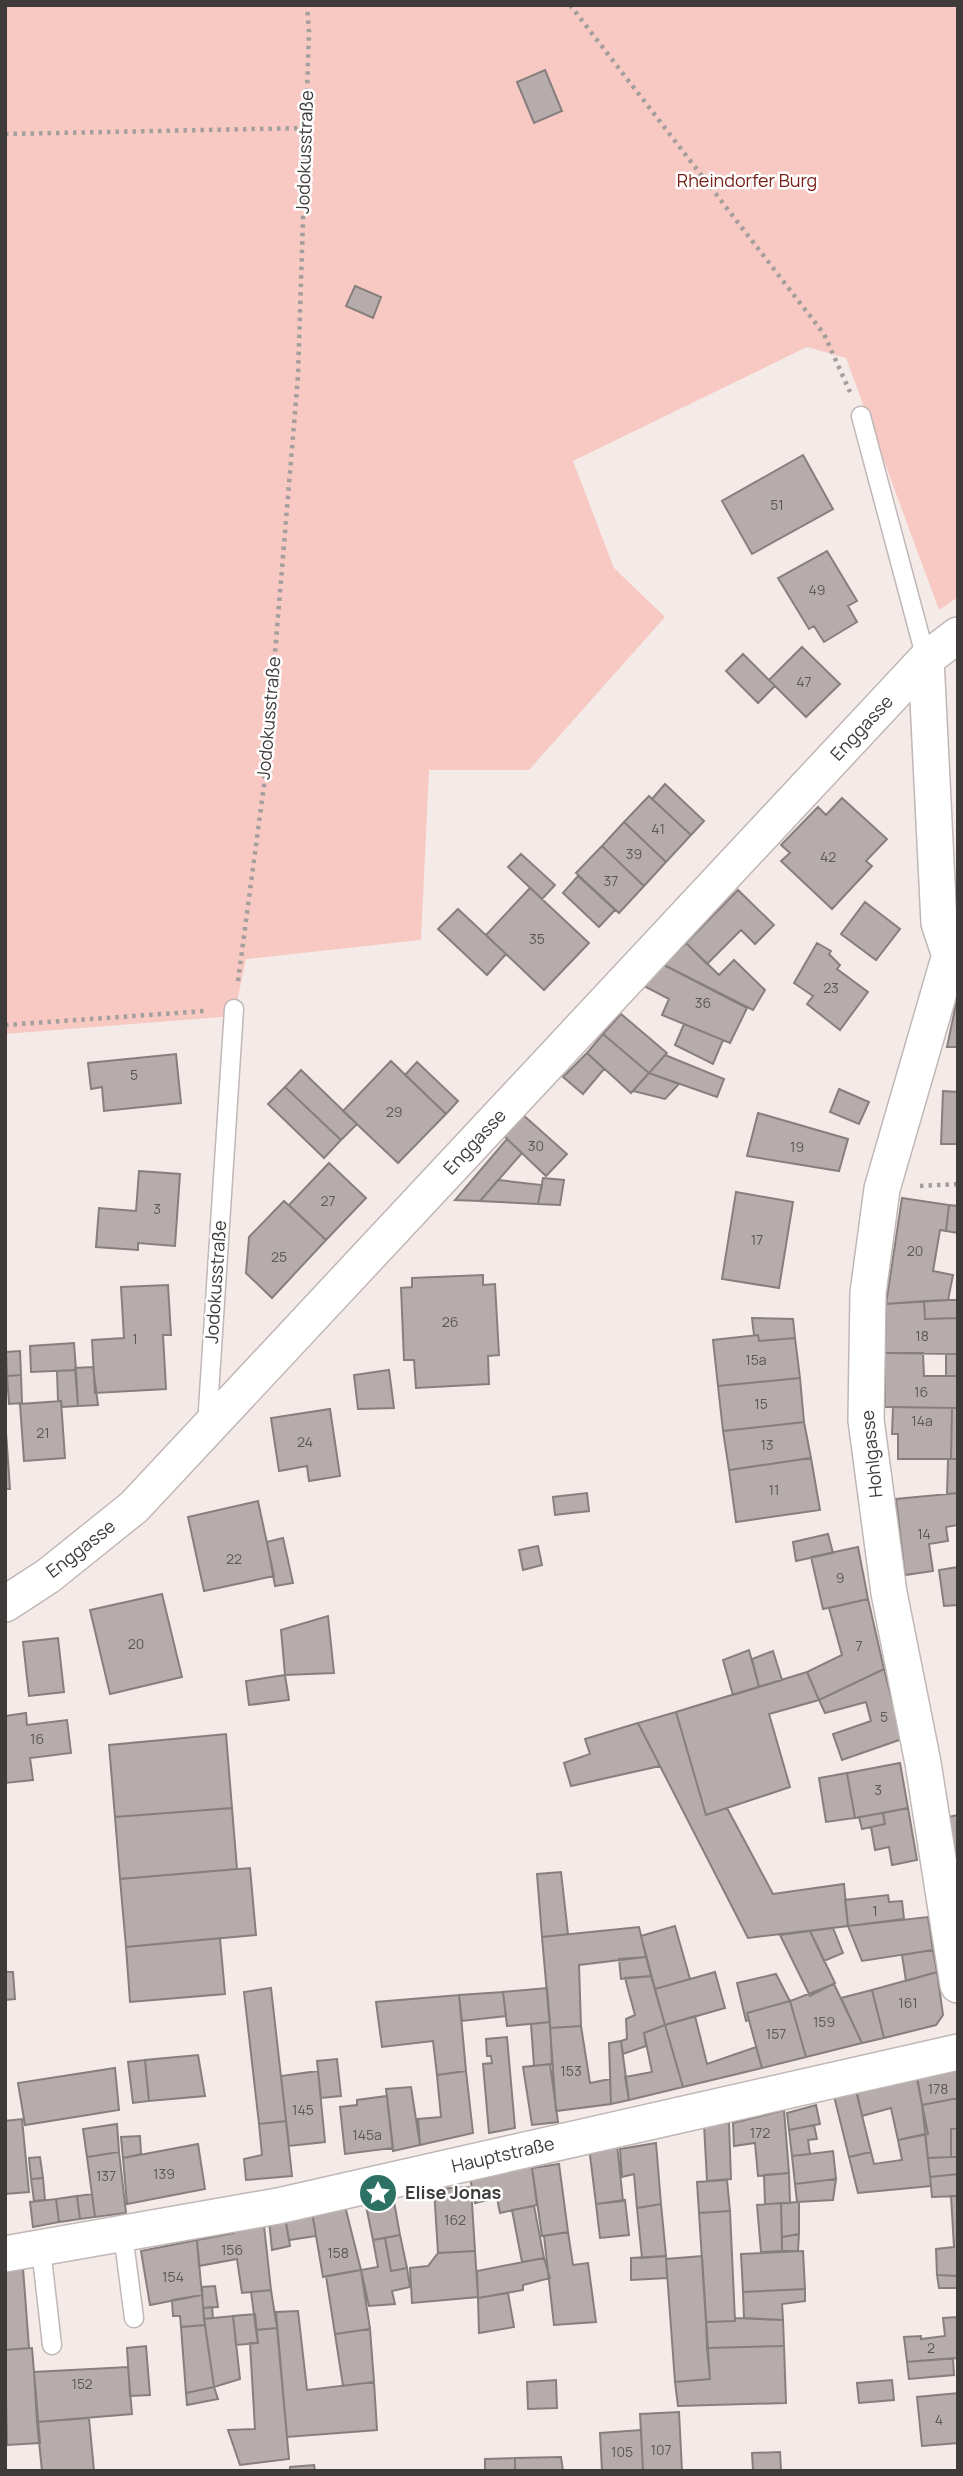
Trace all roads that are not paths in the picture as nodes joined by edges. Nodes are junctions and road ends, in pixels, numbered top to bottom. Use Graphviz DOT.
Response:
graph roads {
  1 [pos="861,416"];
  2 [pos="958,635"];
  3 [pos="926,659"];
  4 [pos="953,940"];
  5 [pos="234,1009"];
  6 [pos="206,1429"];
  7 [pos="5,1604"];
  8 [pos="958,1985"];
  9 [pos="958,2052"];
  10 [pos="122,2234"];
  11 [pos="41,2249"];
  12 [pos="5,2254"];
  13 [pos="134,2318"];
  14 [pos="52,2345"];
  1 -- 3 [label="lane"];
  2 -- 3 [label="street, Enggasse"];
  3 -- 4 [label="street"];
  3 -- 6 [label="street, Enggasse"];
  4 -- 8 [label="street, Hohlgasse"];
  5 -- 6 [label="lane, Jodokusstraße"];
  6 -- 7 [label="street, Enggasse"];
  9 -- 10 [label="street, Hauptstraße"];
  10 -- 11 [label="street, Hauptstraße"];
  10 -- 13 [label="lane"];
  11 -- 12 [label="street, Hauptstraße"];
  11 -- 14 [label="lane"];
}
